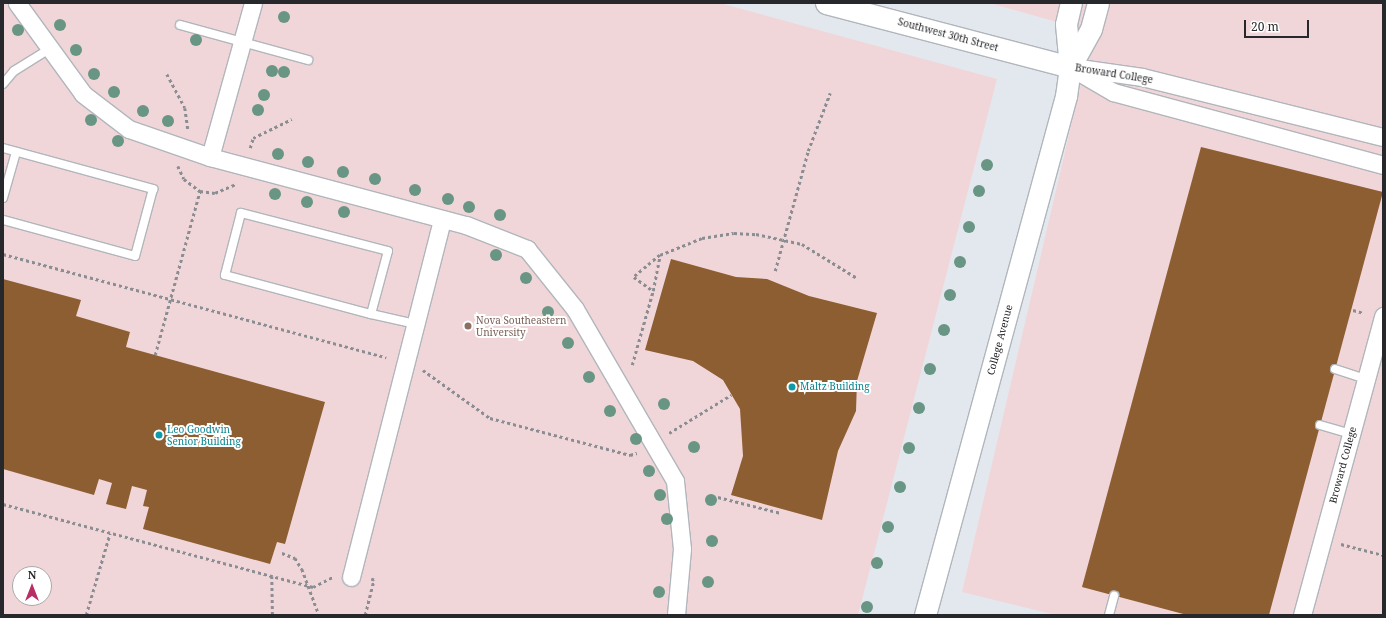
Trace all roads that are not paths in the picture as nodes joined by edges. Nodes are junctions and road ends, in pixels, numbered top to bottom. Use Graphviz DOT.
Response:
graph roads {
  1 [pos="16,3"];
  2 [pos="253,3"];
  3 [pos="826,3"];
  4 [pos="1071,3"];
  5 [pos="1098,3"];
  6 [pos="877,10"];
  7 [pos="180,25"];
  8 [pos="242,42"];
  9 [pos="48,50"];
  10 [pos="308,60"];
  11 [pos="1070,67"];
  12 [pos="3,84"];
  13 [pos="1383,137"];
  14 [pos="3,148"];
  15 [pos="16,152"];
  16 [pos="210,157"];
  17 [pos="1383,165"];
  18 [pos="3,198"];
  19 [pos="442,219"];
  20 [pos="3,220"];
  21 [pos="371,314"];
  22 [pos="1383,316"];
  23 [pos="415,324"];
  24 [pos="1335,369"];
  25 [pos="1366,379"];
  26 [pos="1320,425"];
  27 [pos="1351,434"];
  28 [pos="351,577"];
  29 [pos="1114,596"];
  30 [pos="927,614"];
  31 [pos="676,615"];
  32 [pos="1109,615"];
  33 [pos="1302,615"];
  1 -- 9 [label="street"];
  2 -- 8 [label="street"];
  3 -- 6 [label="street, Southwest 30th Street"];
  4 -- 11 [label="street, College Avenue"];
  5 -- 11 [label="street, College Avenue"];
  6 -- 11 [label="street, Southwest 30th Street"];
  7 -- 8 [label="lane"];
  8 -- 10 [label="lane"];
  8 -- 16 [label="street"];
  9 -- 12 [label="lane"];
  9 -- 16 [label="street"];
  11 -- 13 [label="street, Broward College"];
  11 -- 17 [label="street, Broward College"];
  11 -- 30 [label="street, College Avenue"];
  14 -- 15 [label="lane"];
  15 -- 18 [label="lane"];
  15 -- 20 [label="lane"];
  16 -- 19 [label="street"];
  19 -- 23 [label="street"];
  19 -- 31 [label="street"];
  21 -- 21 [label="lane"];
  21 -- 23 [label="lane"];
  22 -- 25 [label="street, Broward College"];
  23 -- 28 [label="street"];
  24 -- 25 [label="lane"];
  25 -- 27 [label="street, Broward College"];
  26 -- 27 [label="lane"];
  27 -- 33 [label="street, Broward College"];
  29 -- 32 [label="lane"];
}
